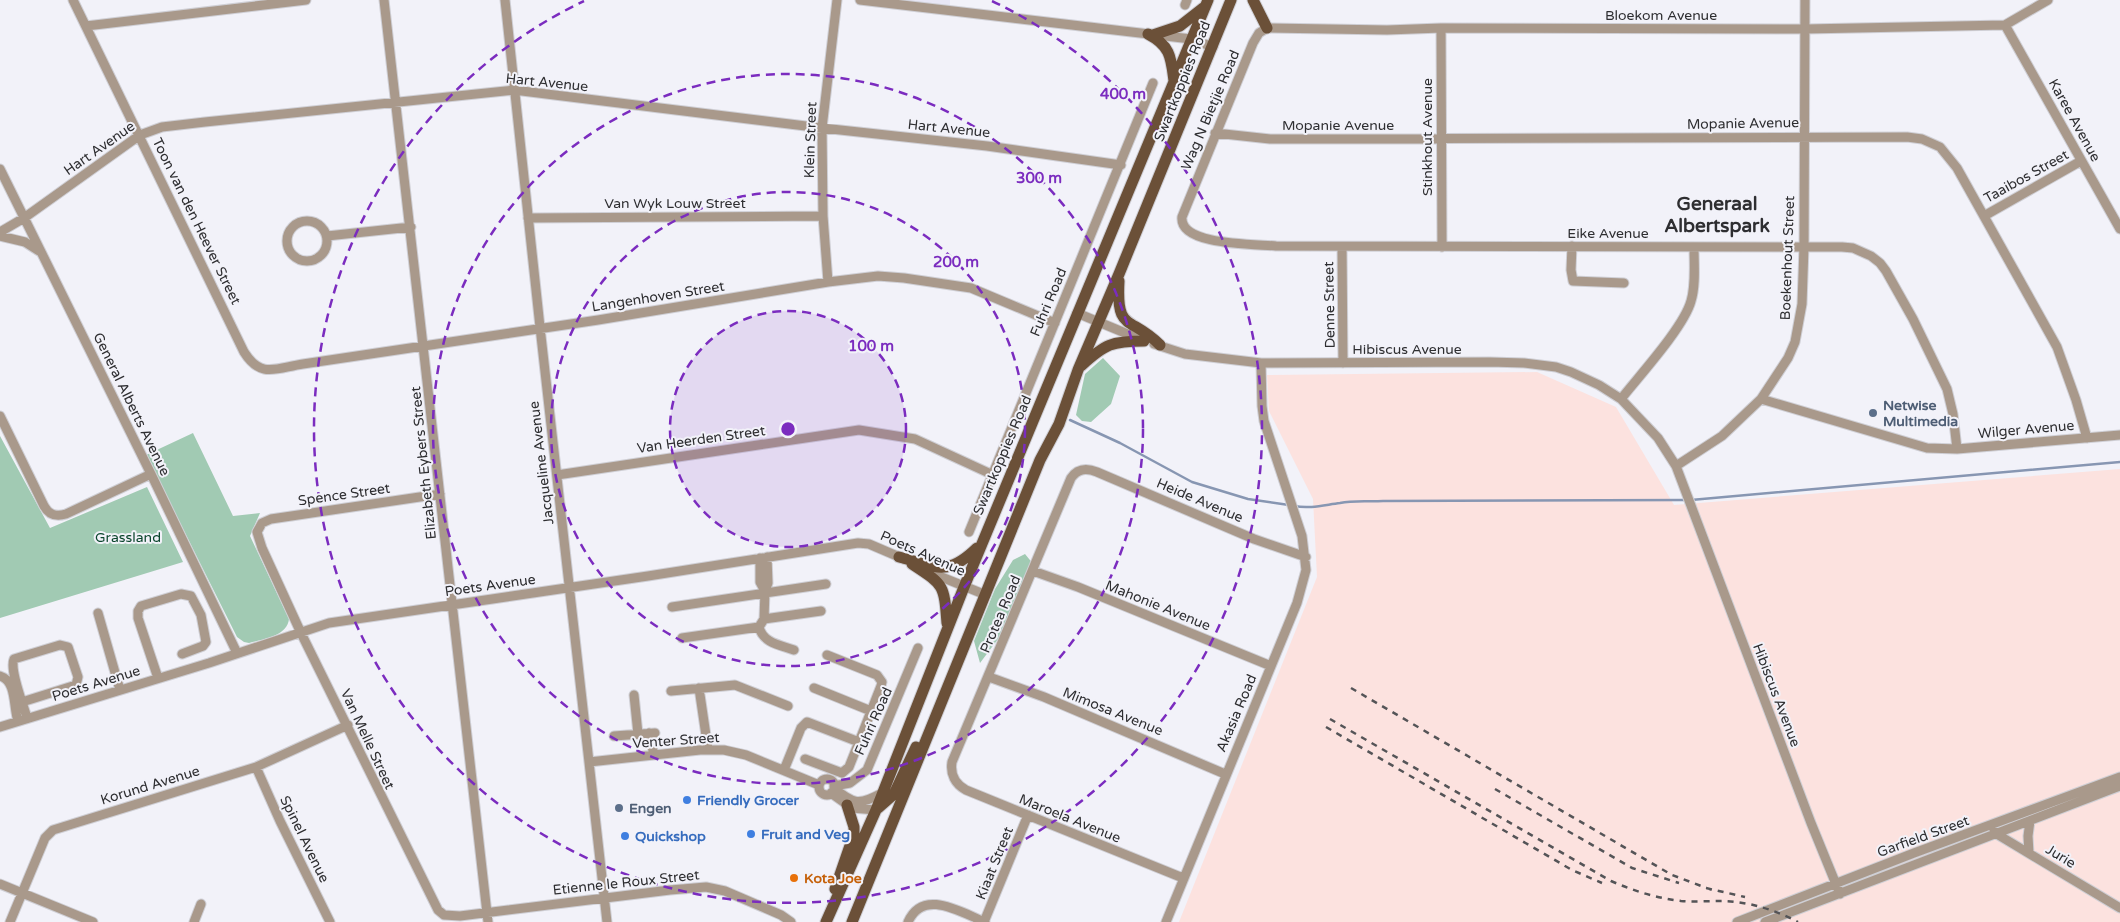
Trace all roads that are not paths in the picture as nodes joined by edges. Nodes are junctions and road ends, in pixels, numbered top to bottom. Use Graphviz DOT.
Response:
graph roads {
  1 [pos="73,0"];
  2 [pos="306,0"];
  3 [pos="384,0"];
  4 [pos="505,0"];
  5 [pos="837,0"];
  6 [pos="860,0"];
  7 [pos="957,0"];
  8 [pos="1231,0"];
  9 [pos="1253,0"];
  10 [pos="1805,0"];
  11 [pos="2048,0"];
  12 [pos="1207,3"];
  13 [pos="956,10"];
  14 [pos="2005,25"];
  15 [pos="86,26"];
  16 [pos="1267,28"];
  17 [pos="1441,28"];
  18 [pos="1806,29"];
  19 [pos="1151,34"];
  20 [pos="1191,40"];
  21 [pos="1213,47"];
  22 [pos="1153,83"];
  23 [pos="1175,83"];
  24 [pos="514,90"];
  25 [pos="396,101"];
  26 [pos="822,128"];
  27 [pos="1215,132"];
  28 [pos="140,135"];
  29 [pos="1804,136"];
  30 [pos="1440,139"];
  31 [pos="2082,161"];
  32 [pos="1121,165"];
  33 [pos="0,169"];
  34 [pos="1185,207"];
  35 [pos="822,216"];
  36 [pos="1984,216"];
  37 [pos="24,218"];
  38 [pos="528,218"];
  39 [pos="411,227"];
  40 [pos="2120,229"];
  41 [pos="0,232"];
  42 [pos="0,236"];
  43 [pos="327,236"];
  44 [pos="1442,246"];
  45 [pos="1572,246"];
  46 [pos="1342,247"];
  47 [pos="1694,247"];
  48 [pos="1804,247"];
  49 [pos="41,253"];
  50 [pos="1119,274"];
  51 [pos="828,282"];
  52 [pos="1624,283"];
  53 [pos="1077,313"];
  54 [pos="1098,322"];
  55 [pos="1055,323"];
  56 [pos="540,327"];
  57 [pos="1144,341"];
  58 [pos="1160,345"];
  59 [pos="423,346"];
  60 [pos="1261,363"];
  61 [pos="1343,363"];
  62 [pos="260,369"];
  63 [pos="1078,370"];
  64 [pos="1621,399"];
  65 [pos="1762,399"];
  66 [pos="0,416"];
  67 [pos="2120,435"];
  68 [pos="2088,438"];
  69 [pos="1957,449"];
  70 [pos="1676,466"];
  71 [pos="1084,469"];
  72 [pos="151,474"];
  73 [pos="991,474"];
  74 [pos="557,475"];
  75 [pos="440,494"];
  76 [pos="258,530"];
  77 [pos="968,532"];
  78 [pos="982,544"];
  79 [pos="899,557"];
  80 [pos="1306,557"];
  81 [pos="764,558"];
  82 [pos="912,564"];
  83 [pos="1033,571"];
  84 [pos="826,584"];
  85 [pos="964,587"];
  86 [pos="570,588"];
  87 [pos="765,592"];
  88 [pos="986,595"];
  89 [pos="453,604"];
  90 [pos="672,607"];
  91 [pos="821,611"];
  92 [pos="98,613"];
  93 [pos="764,619"];
  94 [pos="759,627"];
  95 [pos="948,628"];
  96 [pos="301,634"];
  97 [pos="682,638"];
  98 [pos="918,648"];
  99 [pos="794,650"];
  100 [pos="193,651"];
  101 [pos="236,653"];
  102 [pos="182,654"];
  103 [pos="827,655"];
  104 [pos="198,666"];
  105 [pos="1271,666"];
  106 [pos="0,676"];
  107 [pos="989,677"];
  108 [pos="158,678"];
  109 [pos="699,688"];
  110 [pos="814,688"];
  111 [pos="120,690"];
  112 [pos="671,691"];
  113 [pos="634,695"];
  114 [pos="22,702"];
  115 [pos="788,706"];
  116 [pos="871,711"];
  117 [pos="27,718"];
  118 [pos="18,722"];
  119 [pos="348,726"];
  120 [pos="0,727"];
  121 [pos="930,730"];
  122 [pos="638,734"];
  123 [pos="614,736"];
  124 [pos="858,742"];
  125 [pos="708,749"];
  126 [pos="654,755"];
  127 [pos="805,759"];
  128 [pos="589,762"];
  129 [pos="256,767"];
  130 [pos="784,770"];
  131 [pos="1225,774"];
  132 [pos="953,776"];
  133 [pos="2120,777"];
  134 [pos="850,782"];
  135 [pos="2120,786"];
  136 [pos="833,789"];
  137 [pos="882,793"];
  138 [pos="846,801"];
  139 [pos="876,810"];
  140 [pos="1028,815"];
  141 [pos="2030,821"];
  142 [pos="1994,829"];
  143 [pos="2029,853"];
  144 [pos="1184,878"];
  145 [pos="0,884"];
  146 [pos="1836,884"];
  147 [pos="23,894"];
  148 [pos="1840,894"];
  149 [pos="605,898"];
  150 [pos="201,904"];
  151 [pos="2120,908"];
  152 [pos="916,910"];
  153 [pos="488,917"];
  154 [pos="10,922"];
  155 [pos="92,922"];
  156 [pos="194,922"];
  157 [pos="330,922"];
  158 [pos="608,922"];
  159 [pos="791,922"];
  160 [pos="825,922"];
  161 [pos="852,922"];
  162 [pos="908,922"];
  163 [pos="916,922"];
  164 [pos="985,922"];
  165 [pos="1166,922"];
  166 [pos="1737,922"];
  167 [pos="1765,922"];
  1 -- 15 [label="street, Toon van den Heever Street"];
  2 -- 15 [label="street"];
  3 -- 25 [label="street, Elizabeth Eybers Street"];
  4 -- 24 [label="street, Jacqueline Avenue"];
  5 -- 26 [label="street, Klein Street"];
  6 -- 13 [label="street"];
  7 -- 13 [label="street"];
  8 -- 21 [label="main road, Swartkoppies Road"];
  9 -- 16 [label="main road"];
  10 -- 18 [label="street, Boekenhout Street"];
  11 -- 14 [label="street, Bloekom Avenue"];
  12 -- 19 [label="main road"];
  12 -- 20 [label="main road, Swartkoppies Road"];
  13 -- 19 [label="street"];
  14 -- 18 [label="street, Bloekom Avenue"];
  14 -- 31 [label="street, Karee Avenue"];
  15 -- 28 [label="street, Toon van den Heever Street"];
  16 -- 17 [label="street, Bloekom Avenue"];
  16 -- 27 [label="street, Wag N Bietjie Road"];
  17 -- 18 [label="street, Bloekom Avenue"];
  17 -- 30 [label="street, Stinkhout Avenue"];
  18 -- 29 [label="street, Boekenhout Street"];
  19 -- 20 [label="street"];
  19 -- 23 [label="main road"];
  20 -- 21 [label="street"];
  20 -- 23 [label="main road, Swartkoppies Road"];
  21 -- 50 [label="main road, Swartkoppies Road"];
  22 -- 32 [label="street, Fuhri Road"];
  23 -- 53 [label="main road, Swartkoppies Road"];
  24 -- 25 [label="street, Hart Avenue"];
  24 -- 26 [label="street, Hart Avenue"];
  24 -- 38 [label="street, Jacqueline Avenue"];
  25 -- 28 [label="street, Hart Avenue"];
  25 -- 39 [label="street, Elizabeth Eybers Street"];
  26 -- 32 [label="street, Hart Avenue"];
  26 -- 35 [label="street, Klein Street"];
  27 -- 30 [label="street, Mopanie Avenue"];
  27 -- 34 [label="street, Wag N Bietjie Road"];
  28 -- 37 [label="street, Hart Avenue"];
  28 -- 62 [label="street, Toon van den Heever Street"];
  29 -- 30 [label="street, Mopanie Avenue"];
  29 -- 36 [label="street, Mopanie Avenue"];
  29 -- 48 [label="street, Boekenhout Street"];
  30 -- 44 [label="street, Stinkhout Avenue"];
  31 -- 36 [label="street, Taaibos Street"];
  31 -- 40 [label="street, Karee Avenue"];
  32 -- 55 [label="street, Fuhri Road"];
  33 -- 37 [label="street, General Alberts Avenue"];
  34 -- 46 [label="street, Eike Avenue"];
  35 -- 38 [label="street, Van Wyk Louw Street"];
  35 -- 51 [label="street, Klein Street"];
  36 -- 68 [label="street, Mopanie Avenue"];
  37 -- 41 [label="street, Hart Avenue"];
  37 -- 49 [label="street, General Alberts Avenue"];
  38 -- 56 [label="street, Jacqueline Avenue"];
  39 -- 43 [label="street"];
  39 -- 59 [label="street, Elizabeth Eybers Street"];
  42 -- 49 [label="street"];
  43 -- 43 [label="street"];
  44 -- 45 [label="street, Eike Avenue"];
  44 -- 46 [label="street, Eike Avenue"];
  45 -- 47 [label="street, Eike Avenue"];
  45 -- 52 [label="street"];
  46 -- 61 [label="street, Denne Street"];
  47 -- 48 [label="street, Eike Avenue"];
  47 -- 64 [label="street"];
  48 -- 65 [label="street, Boekenhout Street"];
  48 -- 69 [label="street, Eike Avenue"];
  49 -- 72 [label="street, General Alberts Avenue"];
  50 -- 54 [label="main road, Swartkoppies Road"];
  50 -- 58 [label="main road"];
  51 -- 55 [label="street, Langenhoven Street"];
  51 -- 56 [label="street, Langenhoven Street"];
  53 -- 54 [label="street, Hibiscus Avenue"];
  53 -- 78 [label="main road, Swartkoppies Road"];
  54 -- 57 [label="street, Hibiscus Avenue"];
  54 -- 63 [label="main road, Swartkoppies Road"];
  55 -- 73 [label="street, Fuhri Road"];
  56 -- 59 [label="street, Langenhoven Street"];
  56 -- 74 [label="street, Jacqueline Avenue"];
  57 -- 58 [label="street, Hibiscus Avenue"];
  57 -- 63 [label="main road"];
  58 -- 60 [label="street, Hibiscus Avenue"];
  59 -- 62 [label="street, Langenhoven Street"];
  59 -- 75 [label="street, Elizabeth Eybers Street"];
  60 -- 61 [label="street, Hibiscus Avenue"];
  60 -- 80 [label="street, Akasia Road"];
  61 -- 64 [label="street, Hibiscus Avenue"];
  63 -- 88 [label="main road, Swartkoppies Road"];
  64 -- 70 [label="street, Hibiscus Avenue"];
  65 -- 69 [label="street, Wilger Avenue"];
  65 -- 70 [label="street, Boekenhout Street"];
  66 -- 72 [label="street"];
  67 -- 68 [label="street, Wilger Avenue"];
  68 -- 69 [label="street, Wilger Avenue"];
  70 -- 146 [label="street, Hibiscus Avenue"];
  71 -- 80 [label="street, Heide Avenue"];
  71 -- 83 [label="street, Protea Road"];
  72 -- 101 [label="street, General Alberts Avenue"];
  73 -- 74 [label="street, Van Heerden Street"];
  73 -- 77 [label="street, Fuhri Road"];
  74 -- 86 [label="street, Jacqueline Avenue"];
  75 -- 76 [label="street, Spence Street"];
  75 -- 89 [label="street, Elizabeth Eybers Street"];
  76 -- 96 [label="street, Van Melle Street"];
  78 -- 79 [label="main road"];
  78 -- 85 [label="main road, Swartkoppies Road"];
  79 -- 81 [label="street, Poets Avenue"];
  79 -- 82 [label="street, Poets Avenue"];
  80 -- 105 [label="street, Akasia Road"];
  81 -- 86 [label="street, Poets Avenue"];
  81 -- 87 [label="street"];
  82 -- 85 [label="street, Poets Avenue"];
  82 -- 95 [label="main road"];
  83 -- 105 [label="street, Mahonie Avenue"];
  83 -- 107 [label="street, Protea Road"];
  84 -- 87 [label="street"];
  85 -- 88 [label="street, Poets Avenue"];
  85 -- 95 [label="main road, Swartkoppies Road"];
  86 -- 89 [label="street, Poets Avenue"];
  86 -- 128 [label="street, Jacqueline Avenue"];
  87 -- 90 [label="street"];
  87 -- 93 [label="street"];
  88 -- 121 [label="main road, Swartkoppies Road"];
  89 -- 96 [label="street, Poets Avenue"];
  89 -- 153 [label="street, Elizabeth Eybers Street"];
  91 -- 93 [label="street"];
  92 -- 111 [label="street"];
  93 -- 94 [label="street"];
  94 -- 97 [label="street"];
  94 -- 99 [label="street"];
  95 -- 137 [label="main road, Swartkoppies Road"];
  96 -- 101 [label="street, Poets Avenue"];
  96 -- 119 [label="street, Van Melle Street"];
  98 -- 134 [label="street, Fuhri Road"];
  100 -- 102 [label="street"];
  100 -- 104 [label="street"];
  100 -- 108 [label="street"];
  101 -- 104 [label="street, Poets Avenue"];
  103 -- 116 [label="street"];
  104 -- 108 [label="street, Poets Avenue"];
  105 -- 131 [label="street, Akasia Road"];
  106 -- 118 [label="street"];
  107 -- 131 [label="street, Mimosa Avenue"];
  107 -- 132 [label="street, Protea Road"];
  108 -- 111 [label="street, Poets Avenue"];
  109 -- 112 [label="street"];
  109 -- 115 [label="street"];
  109 -- 125 [label="street"];
  110 -- 116 [label="street"];
  111 -- 117 [label="street, Poets Avenue"];
  113 -- 122 [label="street"];
  114 -- 114 [label="street"];
  114 -- 117 [label="street"];
  116 -- 124 [label="street"];
  117 -- 118 [label="street, Poets Avenue"];
  118 -- 120 [label="street, Poets Avenue"];
  119 -- 129 [label="street, Korund Avenue"];
  119 -- 153 [label="street, Van Melle Street"];
  121 -- 139 [label="main road"];
  121 -- 161 [label="main road, Swartkoppies Road"];
  122 -- 123 [label="street"];
  122 -- 126 [label="street"];
  124 -- 127 [label="street"];
  124 -- 130 [label="street"];
  125 -- 126 [label="street, Venter Street"];
  125 -- 130 [label="street, Venter Street"];
  126 -- 128 [label="street, Venter Street"];
  128 -- 149 [label="street, Jacqueline Avenue"];
  129 -- 147 [label="street, Korund Avenue"];
  129 -- 157 [label="street, Spinel Avenue"];
  130 -- 136 [label="street, Venter Street"];
  131 -- 144 [label="street, Akasia Road"];
  132 -- 140 [label="street, Maroela Avenue"];
  133 -- 142 [label="street, Garfield Street"];
  134 -- 136 [label="street, Fuhri Road"];
  134 -- 138 [label="street"];
  135 -- 141 [label="street, Garfield Street"];
  136 -- 138 [label="street"];
  137 -- 138 [label="street"];
  137 -- 139 [label="main road, Swartkoppies Road"];
  138 -- 139 [label="street"];
  138 -- 160 [label="main road"];
  139 -- 160 [label="main road, Swartkoppies Road"];
  140 -- 144 [label="street, Maroela Avenue"];
  140 -- 164 [label="street, Kiaat Street"];
  141 -- 142 [label="street, Garfield Street"];
  141 -- 143 [label="street"];
  142 -- 143 [label="street, Jurie"];
  142 -- 146 [label="street, Garfield Street"];
  142 -- 148 [label="street, Garfield Street"];
  143 -- 151 [label="street, Jurie"];
  144 -- 165 [label="street, Akasia Road"];
  145 -- 147 [label="street"];
  146 -- 148 [label="street, Hibiscus Avenue"];
  146 -- 166 [label="street, Garfield Street"];
  147 -- 154 [label="street, Korund Avenue"];
  147 -- 155 [label="street"];
  148 -- 167 [label="street, Garfield Street"];
  149 -- 153 [label="street, Etienne le Roux Street"];
  149 -- 158 [label="street, Jacqueline Avenue"];
  149 -- 159 [label="street, Etienne le Roux Street"];
  150 -- 156 [label="street"];
  152 -- 162 [label="street"];
  152 -- 163 [label="street"];
  152 -- 164 [label="street"];
}
